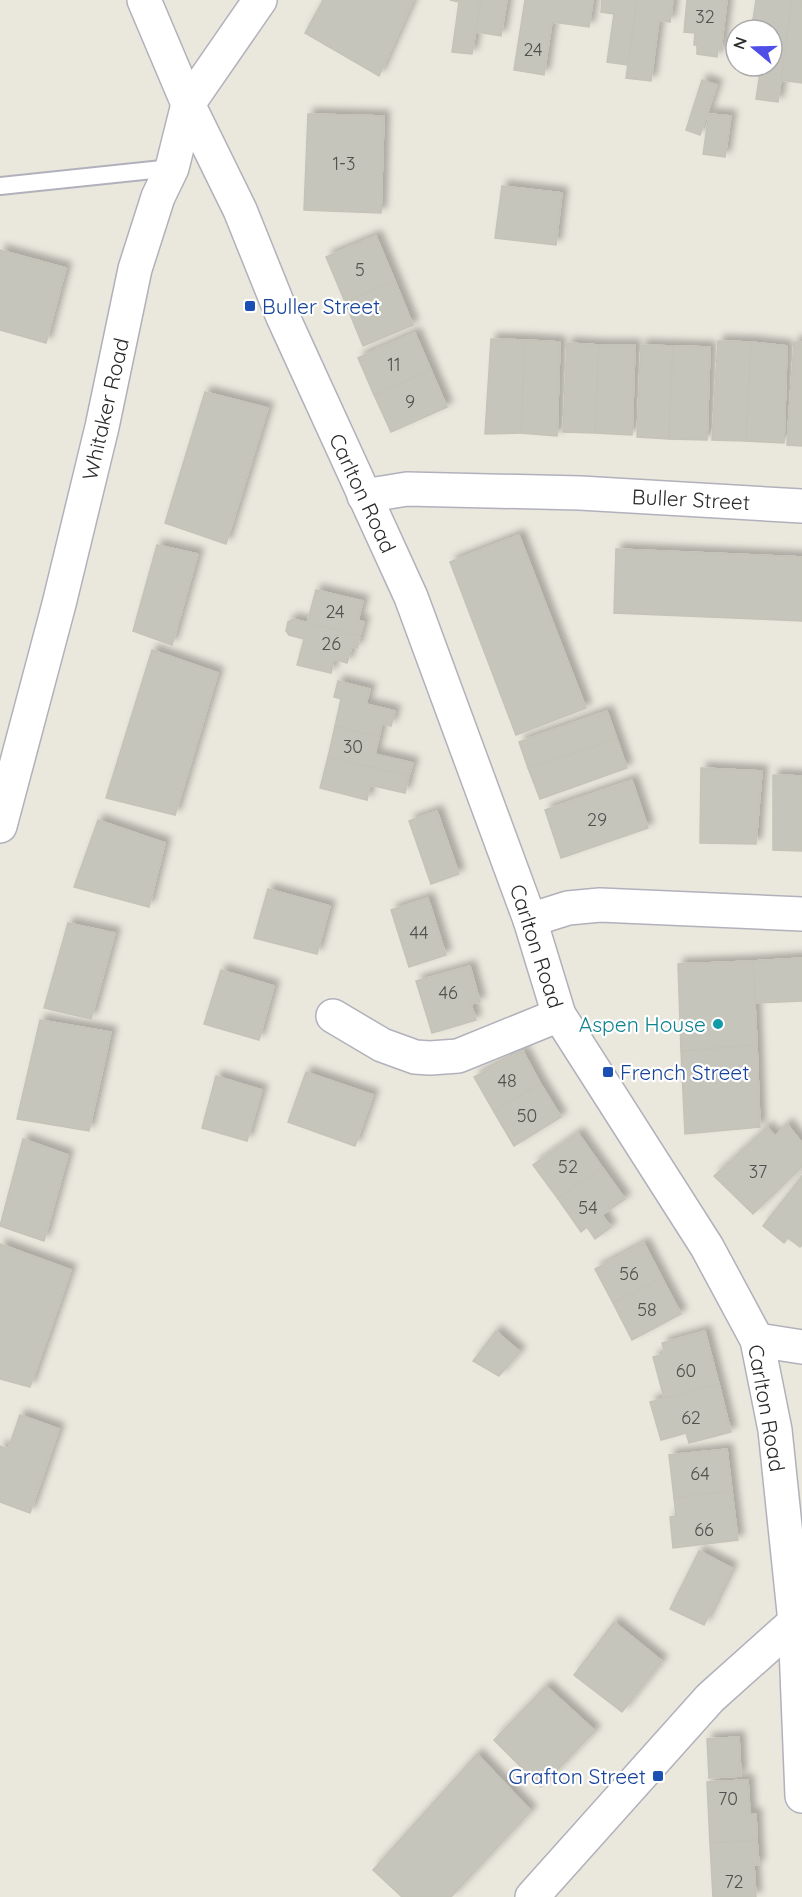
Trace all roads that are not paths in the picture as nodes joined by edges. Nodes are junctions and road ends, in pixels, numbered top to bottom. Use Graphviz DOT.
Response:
graph roads {
  1 [pos="144,0"];
  2 [pos="260,0"];
  3 [pos="188,104"];
  4 [pos="172,168"];
  5 [pos="0,186"];
  6 [pos="364,496"];
  7 [pos="802,506"];
  8 [pos="0,826"];
  9 [pos="802,914"];
  10 [pos="530,920"];
  11 [pos="559,1015"];
  12 [pos="333,1016"];
  13 [pos="758,1340"];
  14 [pos="802,1347"];
  15 [pos="795,1623"];
  16 [pos="801,1752"];
  17 [pos="802,1796"];
  18 [pos="532,1897"];
  1 -- 3 [label="street"];
  2 -- 3 [label="street"];
  3 -- 4 [label="street, Whitaker Road"];
  3 -- 6 [label="street, Carlton Road"];
  4 -- 5 [label="lane"];
  4 -- 8 [label="street, Whitaker Road"];
  6 -- 7 [label="street, Buller Street"];
  6 -- 10 [label="street, Carlton Road"];
  9 -- 10 [label="street"];
  10 -- 11 [label="street, Carlton Road"];
  11 -- 12 [label="street"];
  11 -- 13 [label="street, Carlton Road"];
  13 -- 14 [label="street"];
  13 -- 15 [label="street, Carlton Road"];
  15 -- 16 [label="street, Carlton Road"];
  15 -- 18 [label="street"];
  16 -- 17 [label="street, Carlton Road"];
}
